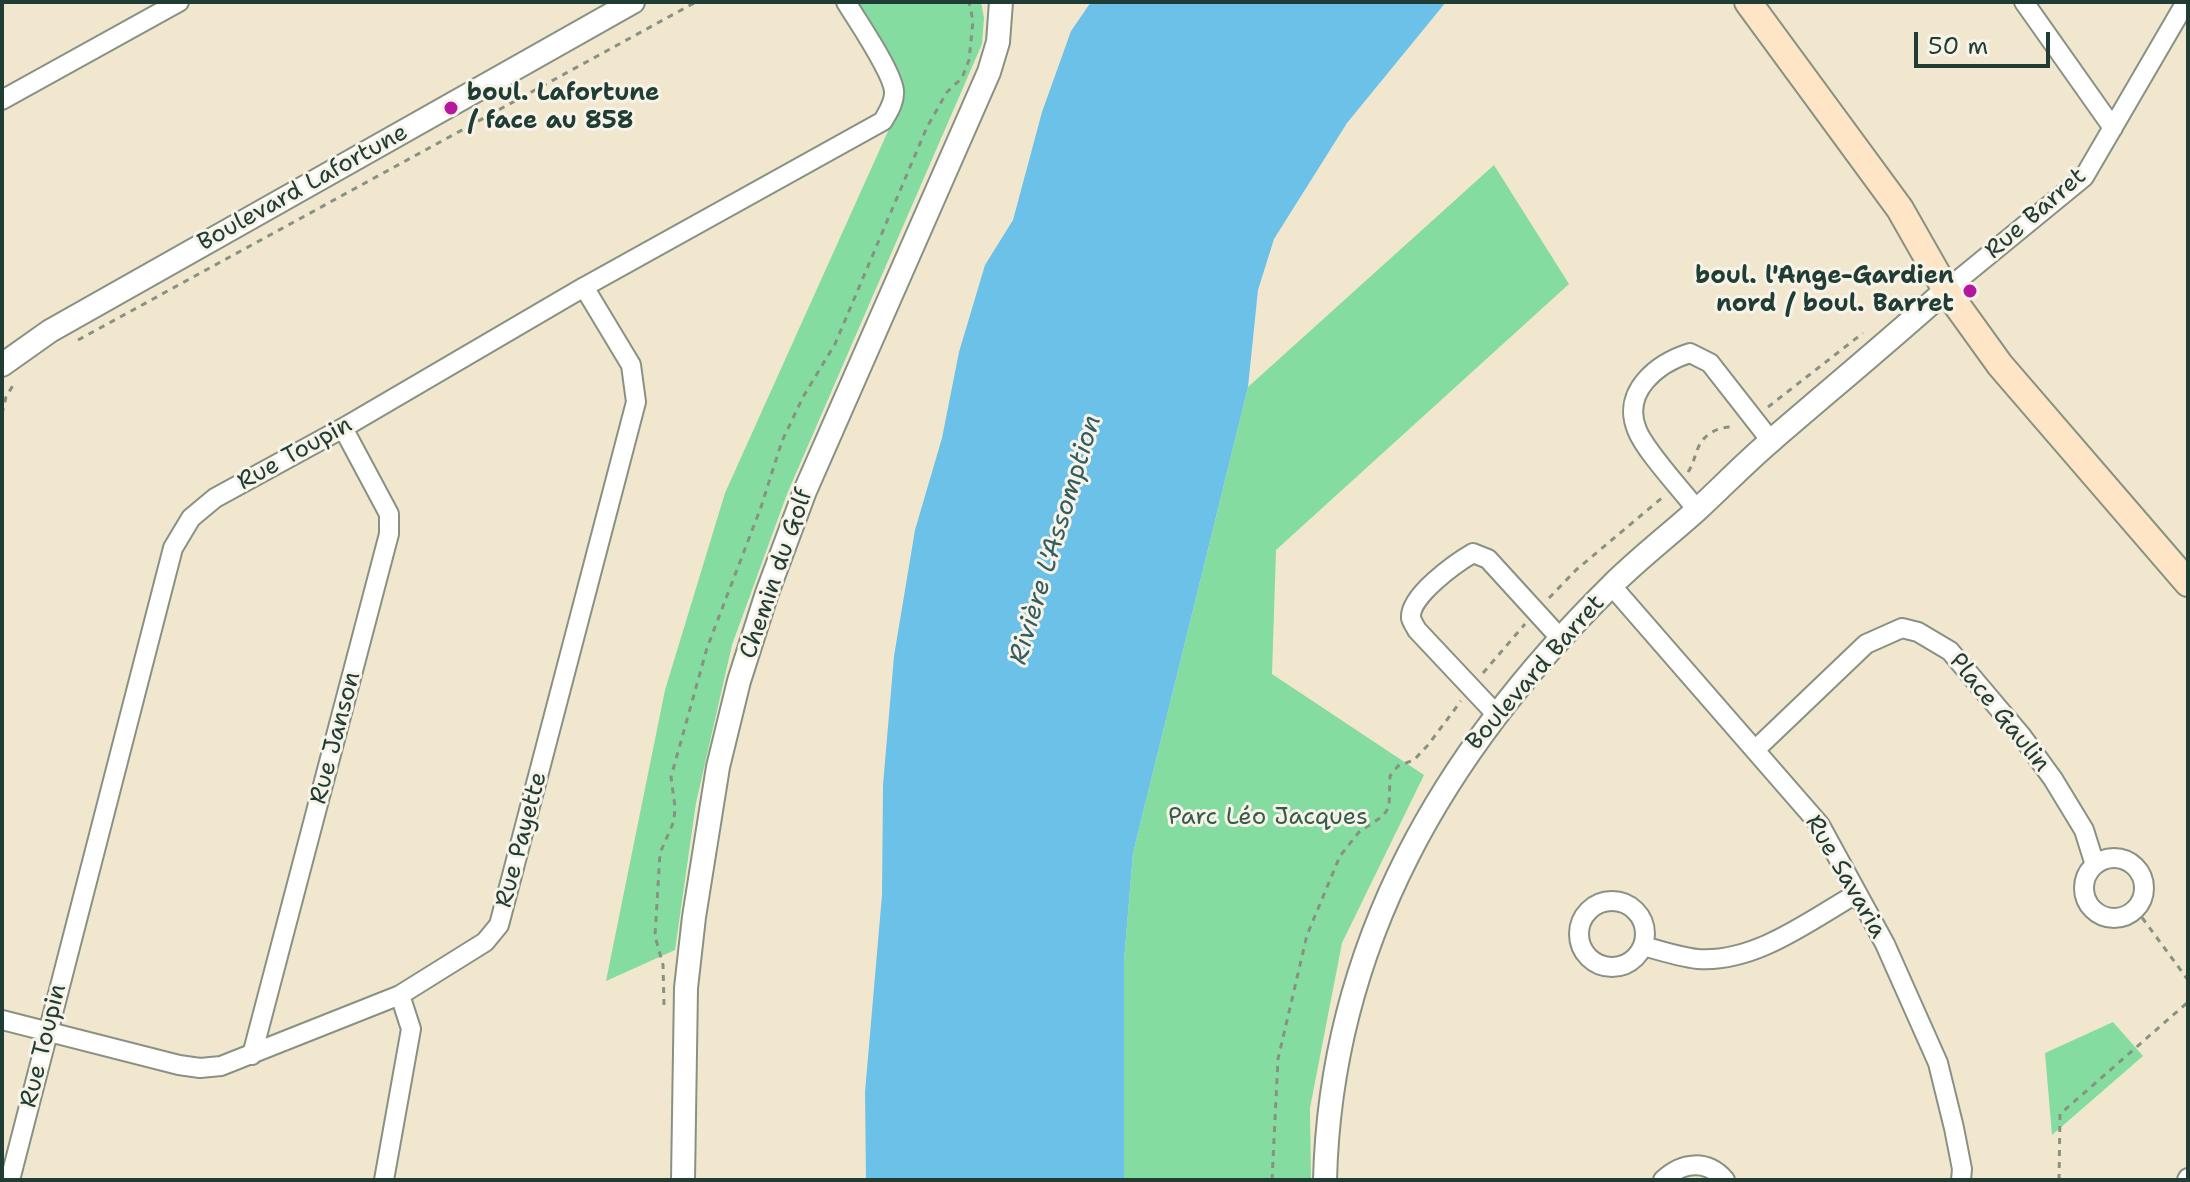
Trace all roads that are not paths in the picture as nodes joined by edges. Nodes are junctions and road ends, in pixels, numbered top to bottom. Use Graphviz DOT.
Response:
graph roads {
  1 [pos="179,2"];
  2 [pos="633,2"];
  3 [pos="846,2"];
  4 [pos="1001,2"];
  5 [pos="1748,2"];
  6 [pos="2024,2"];
  7 [pos="2185,8"];
  8 [pos="614,9"];
  9 [pos="2,100"];
  10 [pos="2113,128"];
  11 [pos="584,287"];
  12 [pos="1946,290"];
  13 [pos="10,372"];
  14 [pos="343,428"];
  15 [pos="1771,441"];
  16 [pos="1697,510"];
  17 [pos="2188,583"];
  18 [pos="1611,585"];
  19 [pos="1561,639"];
  20 [pos="1496,714"];
  21 [pos="1756,749"];
  22 [pos="2095,865"];
  23 [pos="1856,894"];
  24 [pos="1644,946"];
  25 [pos="400,995"];
  26 [pos="2,1020"];
  27 [pos="48,1031"];
  28 [pos="252,1055"];
  29 [pos="10,1180"];
  30 [pos="384,1180"];
  31 [pos="683,1180"];
  32 [pos="1325,1180"];
  33 [pos="1663,1180"];
  34 [pos="1725,1180"];
  35 [pos="1961,1180"];
  1 -- 9 [label="street"];
  2 -- 8 [label="street, Boulevard Lafortune"];
  3 -- 11 [label="street, Rue Toupin"];
  4 -- 31 [label="street, Chemin du Golf"];
  5 -- 12 [label="main road"];
  6 -- 10 [label="street"];
  7 -- 10 [label="street, Rue Barret"];
  8 -- 13 [label="street, Boulevard Lafortune"];
  10 -- 12 [label="street, Rue Barret"];
  11 -- 14 [label="street, Rue Toupin"];
  11 -- 25 [label="street, Rue Payette"];
  12 -- 15 [label="street, Boulevard Barret"];
  12 -- 17 [label="main road"];
  14 -- 27 [label="street, Rue Toupin"];
  14 -- 28 [label="street, Rue Janson"];
  15 -- 16 [label="street, Boulevard Barret"];
  15 -- 16 [label="street"];
  16 -- 18 [label="street, Boulevard Barret"];
  18 -- 19 [label="street, Boulevard Barret"];
  18 -- 21 [label="street, Rue Savaria"];
  19 -- 20 [label="street, Boulevard Barret"];
  19 -- 20 [label="street"];
  20 -- 32 [label="street, Boulevard Barret"];
  21 -- 22 [label="street, Place Gaulin"];
  21 -- 23 [label="street, Rue Savaria"];
  22 -- 22 [label="street, Place Gaulin"];
  23 -- 24 [label="street"];
  23 -- 35 [label="street, Rue Savaria"];
  25 -- 28 [label="street, Rue Payette"];
  25 -- 30 [label="street"];
  26 -- 27 [label="street, Rue Payette"];
  27 -- 28 [label="street, Rue Payette"];
  27 -- 29 [label="street, Rue Toupin"];
  33 -- 34 [label="street"];
}
